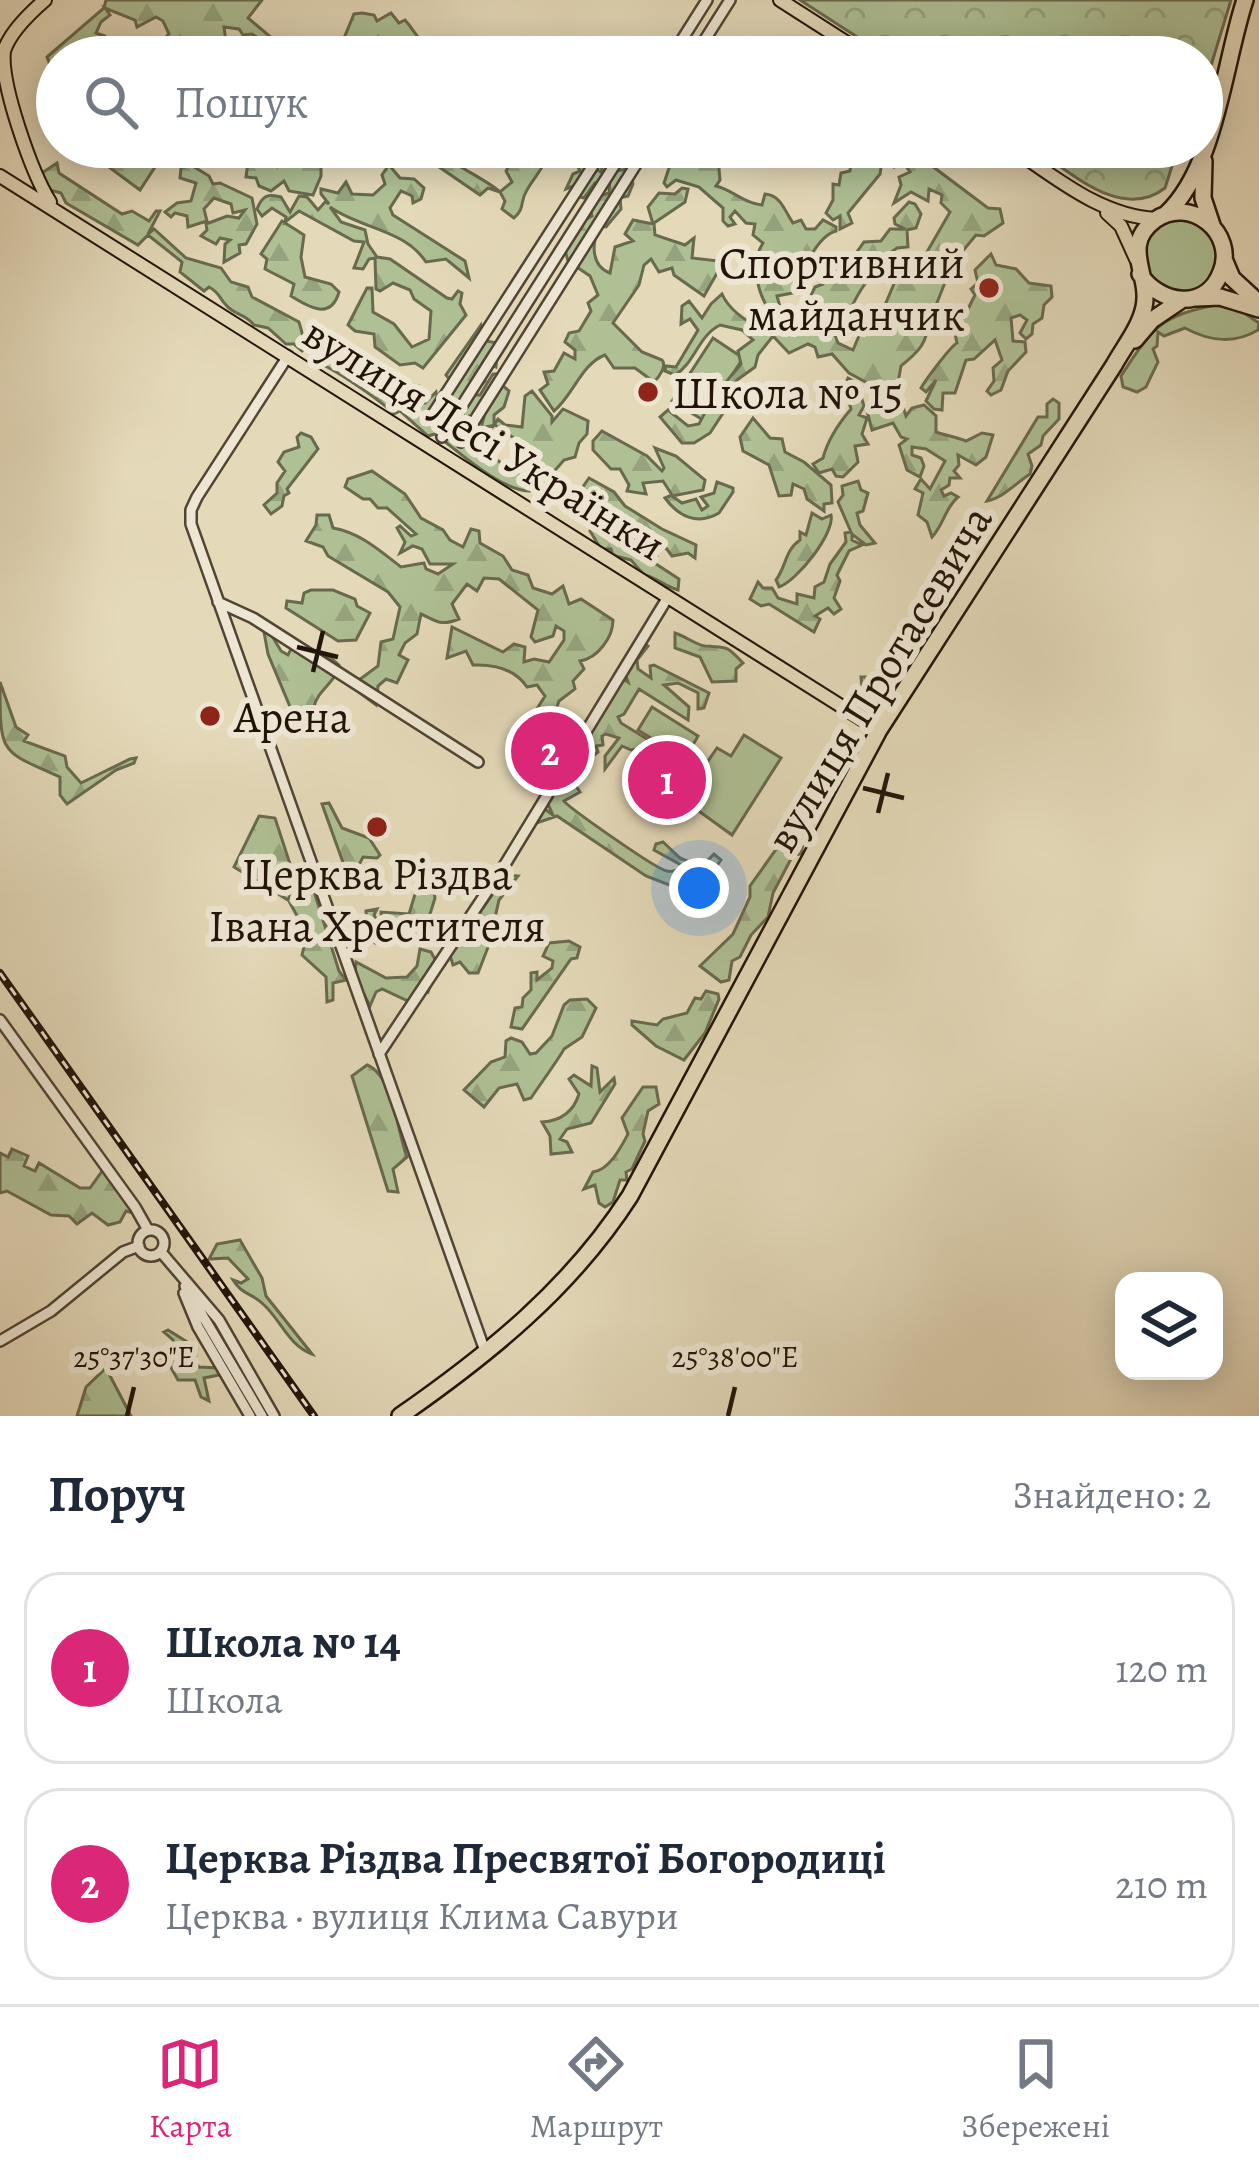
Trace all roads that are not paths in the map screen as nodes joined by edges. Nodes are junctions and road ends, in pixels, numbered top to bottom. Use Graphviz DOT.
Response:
graph roads {
  1 [pos="45,0"];
  2 [pos="707,0"];
  3 [pos="730,0"];
  4 [pos="780,0"];
  5 [pos="1245,0"];
  6 [pos="684,36"];
  7 [pos="707,36"];
  8 [pos="836,36"];
  9 [pos="1223,80"];
  10 [pos="25,149"];
  11 [pos="592,168"];
  12 [pos="613,168"];
  13 [pos="634,168"];
  14 [pos="1042,168"];
  15 [pos="1196,168"];
  16 [pos="1204,168"];
  17 [pos="34,176"];
  18 [pos="14,180"];
  19 [pos="1097,204"];
  20 [pos="52,206"];
  21 [pos="1161,217"];
  22 [pos="1213,227"];
  23 [pos="1224,259"];
  24 [pos="1138,266"];
  25 [pos="1188,299"];
  26 [pos="1259,306"];
  27 [pos="288,356"];
  28 [pos="1114,365"];
  29 [pos="429,421"];
  30 [pos="442,437"];
  31 [pos="461,442"];
  32 [pos="668,597"];
  33 [pos="218,602"];
  34 [pos="879,730"];
  35 [pos="478,762"];
  36 [pos="0,1020"];
  37 [pos="379,1054"];
  38 [pos="148,1230"];
  39 [pos="139,1246"];
  40 [pos="160,1252"];
  41 [pos="176,1271"];
  42 [pos="0,1341"];
  43 [pos="486,1353"];
  44 [pos="250,1416"];
  45 [pos="262,1416"];
  46 [pos="274,1416"];
  47 [pos="400,1416"];
  1 -- 10 [label="main road"];
  2 -- 6 [label="street"];
  3 -- 7 [label="street"];
  4 -- 8 [label="main road"];
  5 -- 9 [label="highway"];
  10 -- 17 [label="main road"];
  10 -- 18 [label="main road"];
  11 -- 29 [label="street"];
  12 -- 30 [label="street"];
  13 -- 31 [label="street"];
  14 -- 19 [label="main road"];
  15 -- 21 [label="highway"];
  16 -- 22 [label="highway"];
  17 -- 18 [label="main road"];
  17 -- 20 [label="main road"];
  18 -- 20 [label="main road, вулиця Лесі Українки"];
  19 -- 21 [label="main road"];
  19 -- 24 [label="main road"];
  20 -- 27 [label="main road, вулиця Лесі Українки"];
  21 -- 22 [label="highway"];
  21 -- 24 [label="highway"];
  22 -- 23 [label="highway"];
  23 -- 25 [label="highway"];
  23 -- 26 [label="highway"];
  24 -- 25 [label="highway"];
  24 -- 28 [label="highway, вулиця Протасевича"];
  25 -- 26 [label="highway"];
  25 -- 28 [label="highway, вулиця Протасевича"];
  27 -- 32 [label="main road, вулиця Лесі Українки"];
  27 -- 33 [label="street"];
  28 -- 34 [label="highway, вулиця Протасевича"];
  32 -- 34 [label="main road, вулиця Лесі Українки"];
  32 -- 37 [label="street"];
  33 -- 35 [label="street"];
  33 -- 37 [label="street"];
  34 -- 43 [label="highway, вулиця Протасевича"];
  36 -- 38 [label="street"];
  37 -- 43 [label="street"];
  38 -- 39 [label="street"];
  38 -- 40 [label="street"];
  39 -- 40 [label="street"];
  39 -- 42 [label="street"];
  40 -- 41 [label="street"];
  41 -- 44 [label="street"];
  41 -- 45 [label="street"];
  41 -- 46 [label="street"];
  43 -- 47 [label="highway, вулиця Протасевича"];
}
